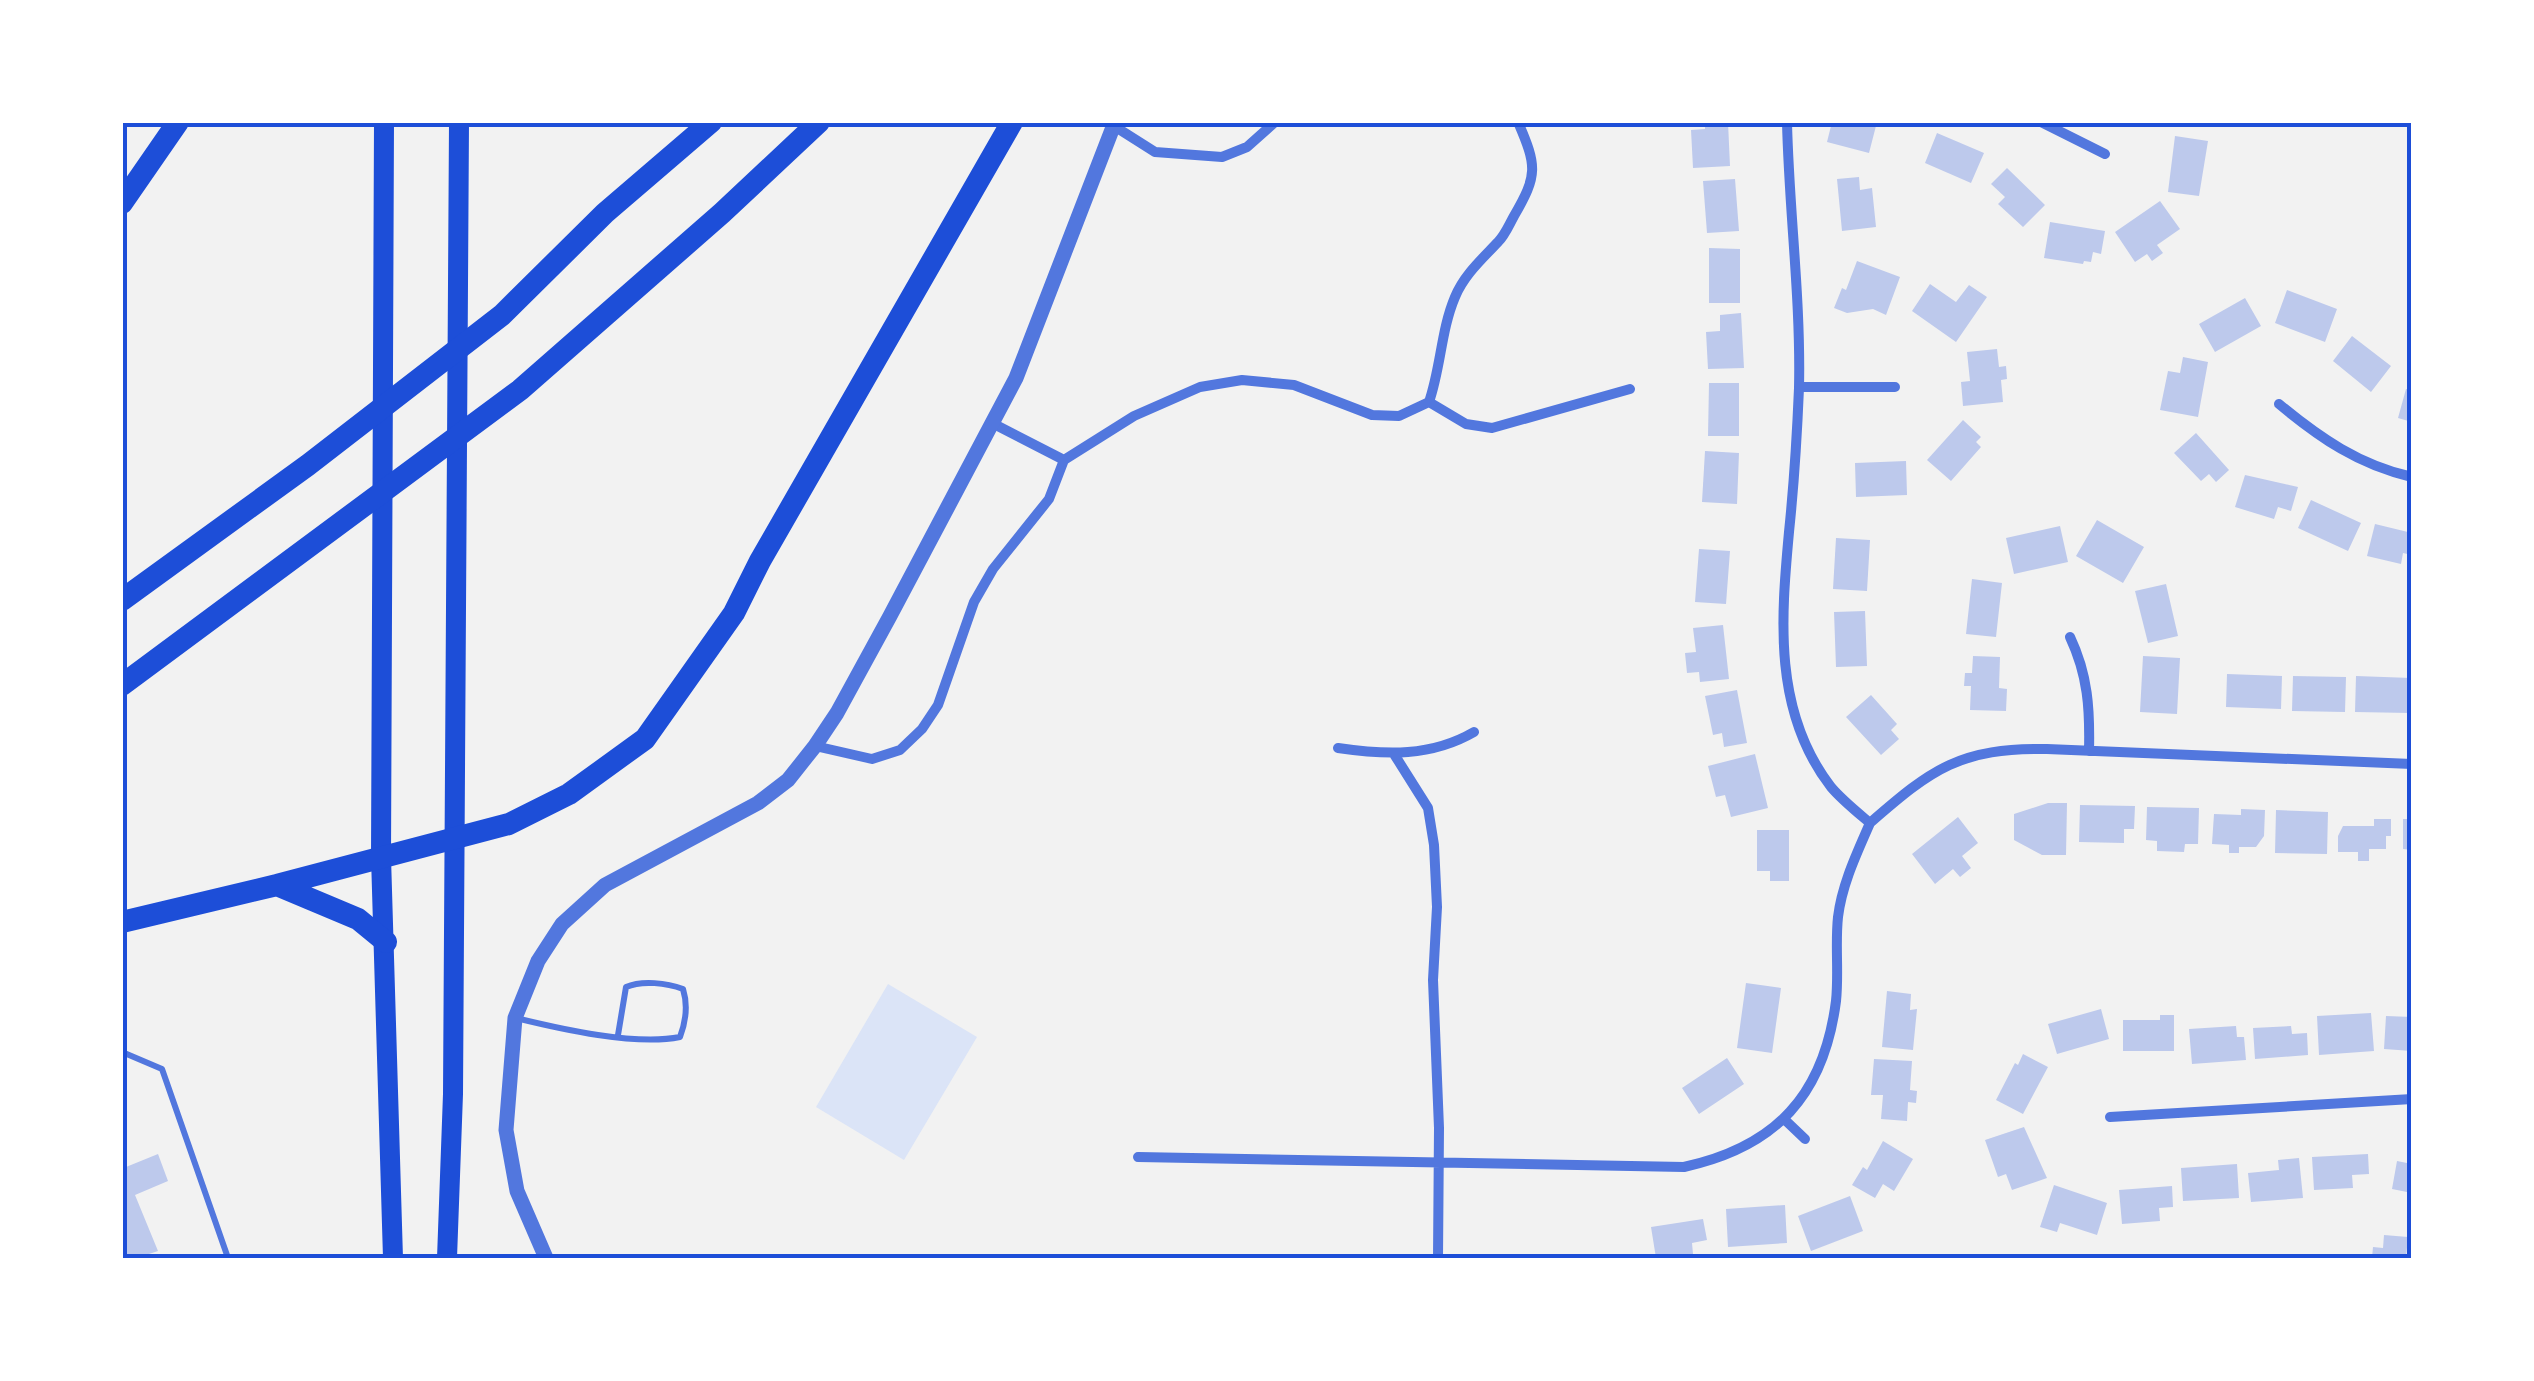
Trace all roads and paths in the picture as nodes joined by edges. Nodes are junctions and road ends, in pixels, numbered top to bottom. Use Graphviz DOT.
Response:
graph roads {
  1 [pos="178,122"];
  2 [pos="384,122"];
  3 [pos="459,122"];
  4 [pos="711,122"];
  5 [pos="819,122"];
  6 [pos="1012,122"];
  7 [pos="1275,122"];
  8 [pos="1518,122"];
  9 [pos="1787,122"];
  10 [pos="2041,122"];
  11 [pos="1114,124"];
  12 [pos="2105,154"];
  13 [pos="122,203"];
  14 [pos="1799,387"];
  15 [pos="1895,388"];
  16 [pos="1630,389"];
  17 [pos="1429,402"];
  18 [pos="2279,404"];
  19 [pos="992,423"];
  20 [pos="1064,460"];
  21 [pos="2412,477"];
  22 [pos="122,600"];
  23 [pos="2070,637"];
  24 [pos="122,685"];
  25 [pos="1474,732"];
  26 [pos="815,746"];
  27 [pos="1338,748"];
  28 [pos="2089,751"];
  29 [pos="1394,754"];
  30 [pos="2412,764"];
  31 [pos="1870,823"];
  32 [pos="455,839"];
  33 [pos="381,858"];
  34 [pos="278,886"];
  35 [pos="122,922"];
  36 [pos="386,942"];
  37 [pos="515,1018"];
  38 [pos="618,1035"];
  39 [pos="122,1052"];
  40 [pos="2412,1099"];
  41 [pos="2110,1116"];
  42 [pos="1784,1119"];
  43 [pos="1806,1139"];
  44 [pos="1138,1157"];
  45 [pos="1438,1164"];
  46 [pos="228,1258"];
  47 [pos="393,1258"];
  48 [pos="448,1258"];
  49 [pos="546,1258"];
  50 [pos="1438,1258"];
  1 -- 13 [label="highway"];
  2 -- 33 [label="main road"];
  3 -- 32 [label="main road"];
  4 -- 22 [label="highway"];
  5 -- 24 [label="highway"];
  6 -- 32 [label="highway"];
  7 -- 11 [label="street"];
  8 -- 17 [label="street"];
  9 -- 14 [label="street"];
  10 -- 12 [label="street"];
  11 -- 19 [label="street"];
  14 -- 15 [label="street"];
  14 -- 31 [label="street"];
  16 -- 17 [label="street"];
  17 -- 20 [label="street"];
  18 -- 21 [label="street"];
  19 -- 20 [label="street"];
  19 -- 26 [label="street"];
  20 -- 26 [label="street"];
  23 -- 28 [label="street"];
  25 -- 29 [label="street"];
  26 -- 37 [label="street"];
  27 -- 29 [label="street"];
  28 -- 30 [label="street"];
  28 -- 31 [label="street"];
  29 -- 45 [label="street"];
  31 -- 42 [label="street"];
  32 -- 33 [label="highway"];
  32 -- 48 [label="main road"];
  33 -- 34 [label="highway"];
  33 -- 36 [label="main road"];
  34 -- 35 [label="highway"];
  34 -- 36 [label="highway"];
  36 -- 47 [label="main road"];
  37 -- 38 [label="lane"];
  37 -- 49 [label="street"];
  38 -- 38 [label="lane"];
  39 -- 46 [label="lane"];
  40 -- 41 [label="street"];
  42 -- 43 [label="street"];
  42 -- 45 [label="street"];
  44 -- 45 [label="street"];
  45 -- 50 [label="street"];
}
